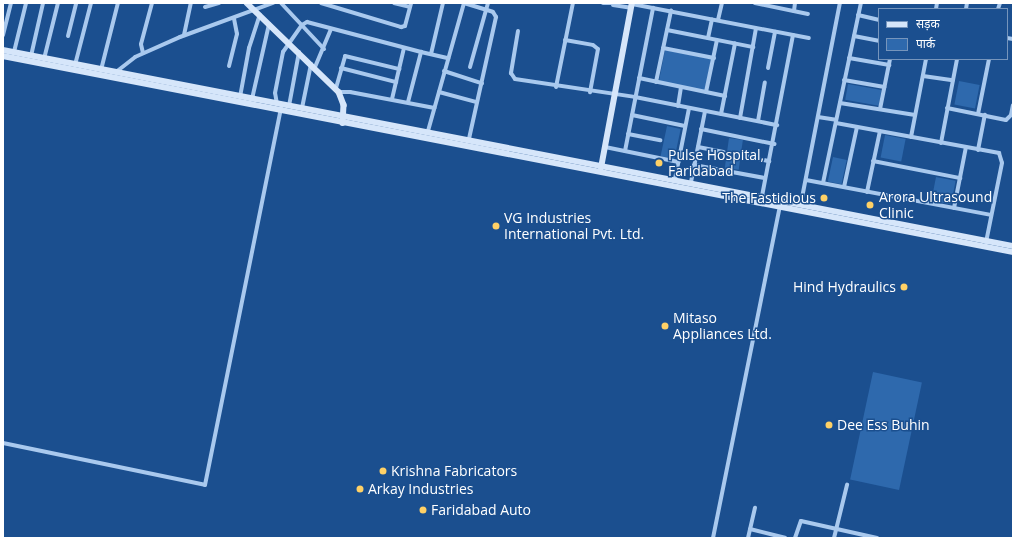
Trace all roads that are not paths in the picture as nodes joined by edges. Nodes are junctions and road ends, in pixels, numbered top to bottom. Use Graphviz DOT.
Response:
graph roads {
  1 [pos="11,3"];
  2 [pos="26,3"];
  3 [pos="43,3"];
  4 [pos="58,3"];
  5 [pos="76,3"];
  6 [pos="91,3"];
  7 [pos="118,3"];
  8 [pos="152,3"];
  9 [pos="191,3"];
  10 [pos="219,3"];
  11 [pos="247,3"];
  12 [pos="273,3"];
  13 [pos="281,3"];
  14 [pos="321,3"];
  15 [pos="394,3"];
  16 [pos="444,3"];
  17 [pos="464,3"];
  18 [pos="488,3"];
  19 [pos="573,3"];
  20 [pos="603,3"];
  21 [pos="722,3"];
  22 [pos="755,3"];
  23 [pos="796,3"];
  24 [pos="840,3"];
  25 [pos="860,3"];
  26 [pos="613,4"];
  27 [pos="410,5"];
  28 [pos="632,5"];
  29 [pos="205,8"];
  30 [pos="653,8"];
  31 [pos="486,10"];
  32 [pos="671,11"];
  33 [pos="794,11"];
  34 [pos="258,12"];
  35 [pos="808,14"];
  36 [pos="858,15"];
  37 [pos="234,18"];
  38 [pos="712,19"];
  39 [pos="718,20"];
  40 [pos="878,20"];
  41 [pos="269,23"];
  42 [pos="302,25"];
  43 [pos="756,28"];
  44 [pos="331,29"];
  45 [pos="667,30"];
  46 [pos="518,31"];
  47 [pos="775,32"];
  48 [pos="3,35"];
  49 [pos="184,35"];
  50 [pos="793,35"];
  51 [pos="68,36"];
  52 [pos="854,36"];
  53 [pos="708,38"];
  54 [pos="809,38"];
  55 [pos="566,40"];
  56 [pos="717,40"];
  57 [pos="878,41"];
  58 [pos="289,42"];
  59 [pos="735,43"];
  60 [pos="753,47"];
  61 [pos="404,48"];
  62 [pos="663,48"];
  63 [pos="324,49"];
  64 [pos="3,50"];
  65 [pos="14,52"];
  66 [pos="299,52"];
  67 [pos="421,52"];
  68 [pos="143,53"];
  69 [pos="431,54"];
  70 [pos="3,56"];
  71 [pos="30,56"];
  72 [pos="448,58"];
  73 [pos="714,58"];
  74 [pos="849,58"];
  75 [pos="44,59"];
  76 [pos="890,60"];
  77 [pos="926,60"];
  78 [pos="957,60"];
  79 [pos="989,60"];
  80 [pos="75,65"];
  81 [pos="313,65"];
  82 [pos="889,65"];
  83 [pos="229,66"];
  84 [pos="470,67"];
  85 [pos="341,68"];
  86 [pos="768,68"];
  87 [pos="399,69"];
  88 [pos="101,70"];
  89 [pos="444,71"];
  90 [pos="115,73"];
  91 [pos="923,76"];
  92 [pos="639,78"];
  93 [pos="844,80"];
  94 [pos="953,80"];
  95 [pos="396,82"];
  96 [pos="656,82"];
  97 [pos="482,83"];
  98 [pos="765,83"];
  99 [pos="556,87"];
  100 [pos="681,87"];
  101 [pos="884,87"];
  102 [pos="338,90"];
  103 [pos="439,92"];
  104 [pos="590,92"];
  105 [pos="706,92"];
  106 [pos="614,96"];
  107 [pos="725,96"];
  108 [pos="240,97"];
  109 [pos="635,97"];
  110 [pos="252,99"];
  111 [pos="392,99"];
  112 [pos="408,102"];
  113 [pos="477,102"];
  114 [pos="840,102"];
  115 [pos="1013,105"];
  116 [pos="280,106"];
  117 [pos="289,106"];
  118 [pos="678,106"];
  119 [pos="302,108"];
  120 [pos="435,108"];
  121 [pos="689,108"];
  122 [pos="947,108"];
  123 [pos="880,109"];
  124 [pos="705,111"];
  125 [pos="722,114"];
  126 [pos="978,114"];
  127 [pos="344,115"];
  128 [pos="632,115"];
  129 [pos="915,115"];
  130 [pos="985,115"];
  131 [pos="818,117"];
  132 [pos="740,118"];
  133 [pos="758,121"];
  134 [pos="836,122"];
  135 [pos="343,123"];
  136 [pos="777,125"];
  137 [pos="685,126"];
  138 [pos="857,127"];
  139 [pos="701,129"];
  140 [pos="428,131"];
  141 [pos="880,131"];
  142 [pos="628,134"];
  143 [pos="911,137"];
  144 [pos="469,139"];
  145 [pos="660,140"];
  146 [pos="941,143"];
  147 [pos="774,144"];
  148 [pos="604,147"];
  149 [pos="698,147"];
  150 [pos="966,148"];
  151 [pos="978,150"];
  152 [pos="624,151"];
  153 [pos="724,152"];
  154 [pos="742,155"];
  155 [pos="769,161"];
  156 [pos="873,161"];
  157 [pos="678,162"];
  158 [pos="601,164"];
  159 [pos="694,165"];
  160 [pos="600,172"];
  161 [pos="765,178"];
  162 [pos="960,178"];
  163 [pos="675,179"];
  164 [pos="806,180"];
  165 [pos="691,182"];
  166 [pos="823,183"];
  167 [pos="844,187"];
  168 [pos="867,192"];
  169 [pos="762,196"];
  170 [pos="778,198"];
  171 [pos="801,203"];
  172 [pos="777,206"];
  173 [pos="954,208"];
  174 [pos="991,215"];
  175 [pos="986,240"];
  176 [pos="1013,246"];
  177 [pos="985,247"];
  178 [pos="1013,252"];
  179 [pos="3,443"];
  180 [pos="847,485"];
  181 [pos="755,508"];
  182 [pos="750,529"];
  183 [pos="836,529"];
  184 [pos="773,536"];
  185 [pos="714,538"];
  186 [pos="748,538"];
  187 [pos="785,538"];
  188 [pos="795,538"];
  189 [pos="834,538"];
  190 [pos="877,538"];
  1 -- 48 [label="street"];
  2 -- 65 [label="street"];
  3 -- 71 [label="street"];
  4 -- 75 [label="street"];
  5 -- 51 [label="street"];
  6 -- 80 [label="street"];
  7 -- 88 [label="street"];
  8 -- 68 [label="street"];
  9 -- 49 [label="street"];
  10 -- 29 [label="street"];
  11 -- 34 [label="street"];
  12 -- 34 [label="street"];
  13 -- 42 [label="street"];
  14 -- 27 [label="street"];
  15 -- 27 [label="street"];
  16 -- 69 [label="street"];
  17 -- 31 [label="street"];
  17 -- 72 [label="street"];
  18 -- 31 [label="street"];
  19 -- 55 [label="street"];
  20 -- 26 [label="street"];
  21 -- 39 [label="street"];
  22 -- 33 [label="street"];
  23 -- 33 [label="street"];
  24 -- 131 [label="street"];
  25 -- 36 [label="street"];
  26 -- 28 [label="street"];
  28 -- 30 [label="street"];
  28 -- 106 [label="street"];
  30 -- 32 [label="street"];
  30 -- 92 [label="street"];
  31 -- 84 [label="street"];
  31 -- 97 [label="street"];
  32 -- 38 [label="street"];
  32 -- 45 [label="street"];
  33 -- 35 [label="street"];
  34 -- 37 [label="street"];
  34 -- 41 [label="street"];
  34 -- 108 [label="street"];
  36 -- 40 [label="street"];
  36 -- 52 [label="street"];
  37 -- 49 [label="street"];
  37 -- 83 [label="street"];
  38 -- 39 [label="street"];
  38 -- 53 [label="street"];
  39 -- 43 [label="street"];
  41 -- 58 [label="street"];
  41 -- 110 [label="street"];
  42 -- 44 [label="street"];
  42 -- 58 [label="street"];
  42 -- 63 [label="street"];
  43 -- 47 [label="street"];
  43 -- 60 [label="street"];
  44 -- 61 [label="street"];
  44 -- 63 [label="street"];
  45 -- 53 [label="street"];
  45 -- 62 [label="street"];
  46 -- 99 [label="street"];
  47 -- 50 [label="street"];
  47 -- 86 [label="street"];
  49 -- 68 [label="street"];
  50 -- 54 [label="street"];
  50 -- 136 [label="street"];
  52 -- 57 [label="street"];
  52 -- 74 [label="street"];
  53 -- 56 [label="street"];
  55 -- 99 [label="street"];
  55 -- 104 [label="street"];
  56 -- 59 [label="street"];
  56 -- 73 [label="street"];
  58 -- 66 [label="street"];
  58 -- 116 [label="street"];
  59 -- 60 [label="street"];
  59 -- 107 [label="street"];
  60 -- 132 [label="street"];
  61 -- 67 [label="street"];
  61 -- 87 [label="street"];
  62 -- 73 [label="street"];
  62 -- 96 [label="street"];
  63 -- 81 [label="street"];
  64 -- 65 [label="street"];
  65 -- 71 [label="street"];
  66 -- 81 [label="street"];
  66 -- 117 [label="street"];
  67 -- 69 [label="street"];
  67 -- 112 [label="street"];
  68 -- 90 [label="street"];
  69 -- 72 [label="street"];
  70 -- 116 [label="street"];
  71 -- 75 [label="street"];
  72 -- 89 [label="street"];
  73 -- 105 [label="street"];
  74 -- 82 [label="street"];
  74 -- 93 [label="street"];
  75 -- 80 [label="street"];
  76 -- 82 [label="street"];
  77 -- 91 [label="street"];
  78 -- 94 [label="street"];
  79 -- 126 [label="street"];
  80 -- 88 [label="street"];
  81 -- 102 [label="street"];
  81 -- 119 [label="street"];
  82 -- 101 [label="street"];
  85 -- 87 [label="street"];
  85 -- 95 [label="street"];
  85 -- 102 [label="street"];
  87 -- 95 [label="street"];
  88 -- 90 [label="street"];
  89 -- 97 [label="street"];
  89 -- 103 [label="street"];
  90 -- 108 [label="street"];
  91 -- 94 [label="street"];
  91 -- 129 [label="street"];
  92 -- 96 [label="street"];
  92 -- 109 [label="street"];
  93 -- 101 [label="street"];
  93 -- 114 [label="street"];
  94 -- 122 [label="street"];
  95 -- 111 [label="street"];
  96 -- 100 [label="street"];
  97 -- 113 [label="street"];
  98 -- 133 [label="street"];
  99 -- 104 [label="street"];
  100 -- 105 [label="street"];
  100 -- 118 [label="street"];
  101 -- 123 [label="street"];
  102 -- 111 [label="street"];
  102 -- 127 [label="street"];
  103 -- 113 [label="street"];
  103 -- 120 [label="street"];
  104 -- 106 [label="street"];
  105 -- 107 [label="street"];
  106 -- 109 [label="street"];
  106 -- 148 [label="street"];
  107 -- 125 [label="street"];
  108 -- 110 [label="street"];
  109 -- 118 [label="street"];
  109 -- 128 [label="street"];
  110 -- 116 [label="street"];
  111 -- 112 [label="street"];
  112 -- 120 [label="street"];
  113 -- 144 [label="street"];
  114 -- 123 [label="street"];
  114 -- 134 [label="street"];
  115 -- 130 [label="street"];
  116 -- 117 [label="street"];
  116 -- 135 [label="street"];
  116 -- 179 [label="street"];
  117 -- 119 [label="street"];
  118 -- 121 [label="street"];
  119 -- 127 [label="street"];
  120 -- 140 [label="street"];
  121 -- 124 [label="street"];
  121 -- 137 [label="street"];
  122 -- 126 [label="street"];
  122 -- 146 [label="street"];
  123 -- 129 [label="street"];
  124 -- 125 [label="street"];
  124 -- 139 [label="street"];
  125 -- 132 [label="street"];
  126 -- 130 [label="street"];
  127 -- 135 [label="street"];
  127 -- 140 [label="street"];
  128 -- 137 [label="street"];
  128 -- 142 [label="street"];
  129 -- 143 [label="street"];
  130 -- 151 [label="street"];
  131 -- 134 [label="street"];
  131 -- 164 [label="street"];
  132 -- 133 [label="street"];
  133 -- 136 [label="street"];
  134 -- 138 [label="street"];
  134 -- 166 [label="street"];
  135 -- 160 [label="street"];
  136 -- 147 [label="street"];
  137 -- 157 [label="street"];
  138 -- 141 [label="street"];
  138 -- 167 [label="street"];
  139 -- 147 [label="street"];
  139 -- 149 [label="street"];
  140 -- 144 [label="street"];
  141 -- 143 [label="street"];
  141 -- 156 [label="street"];
  142 -- 145 [label="street"];
  142 -- 152 [label="street"];
  143 -- 146 [label="street"];
  144 -- 158 [label="street"];
  146 -- 150 [label="street"];
  147 -- 155 [label="street"];
  148 -- 152 [label="street"];
  148 -- 158 [label="street"];
  149 -- 153 [label="street"];
  149 -- 159 [label="street"];
  150 -- 151 [label="street"];
  150 -- 162 [label="street"];
  151 -- 174 [label="street"];
  152 -- 157 [label="street"];
  154 -- 155 [label="street"];
  155 -- 161 [label="street"];
  156 -- 162 [label="street"];
  156 -- 168 [label="street"];
  157 -- 163 [label="street"];
  158 -- 160 [label="street"];
  158 -- 163 [label="street"];
  159 -- 161 [label="street"];
  159 -- 165 [label="street"];
  160 -- 172 [label="street"];
  161 -- 169 [label="street"];
  162 -- 173 [label="street"];
  163 -- 165 [label="street"];
  164 -- 166 [label="street"];
  164 -- 171 [label="street"];
  165 -- 169 [label="street"];
  166 -- 167 [label="street"];
  167 -- 168 [label="street"];
  168 -- 173 [label="street"];
  169 -- 170 [label="street"];
  170 -- 171 [label="street"];
  170 -- 172 [label="street"];
  171 -- 175 [label="street"];
  172 -- 177 [label="street"];
  172 -- 185 [label="street"];
  173 -- 174 [label="street"];
  174 -- 175 [label="street"];
  175 -- 176 [label="street"];
  175 -- 177 [label="street"];
  177 -- 178 [label="street"];
  180 -- 183 [label="street"];
  181 -- 182 [label="street"];
  182 -- 184 [label="street"];
  182 -- 186 [label="street"];
  183 -- 188 [label="street"];
  183 -- 189 [label="street"];
  183 -- 190 [label="street"];
  184 -- 187 [label="street"];
}
